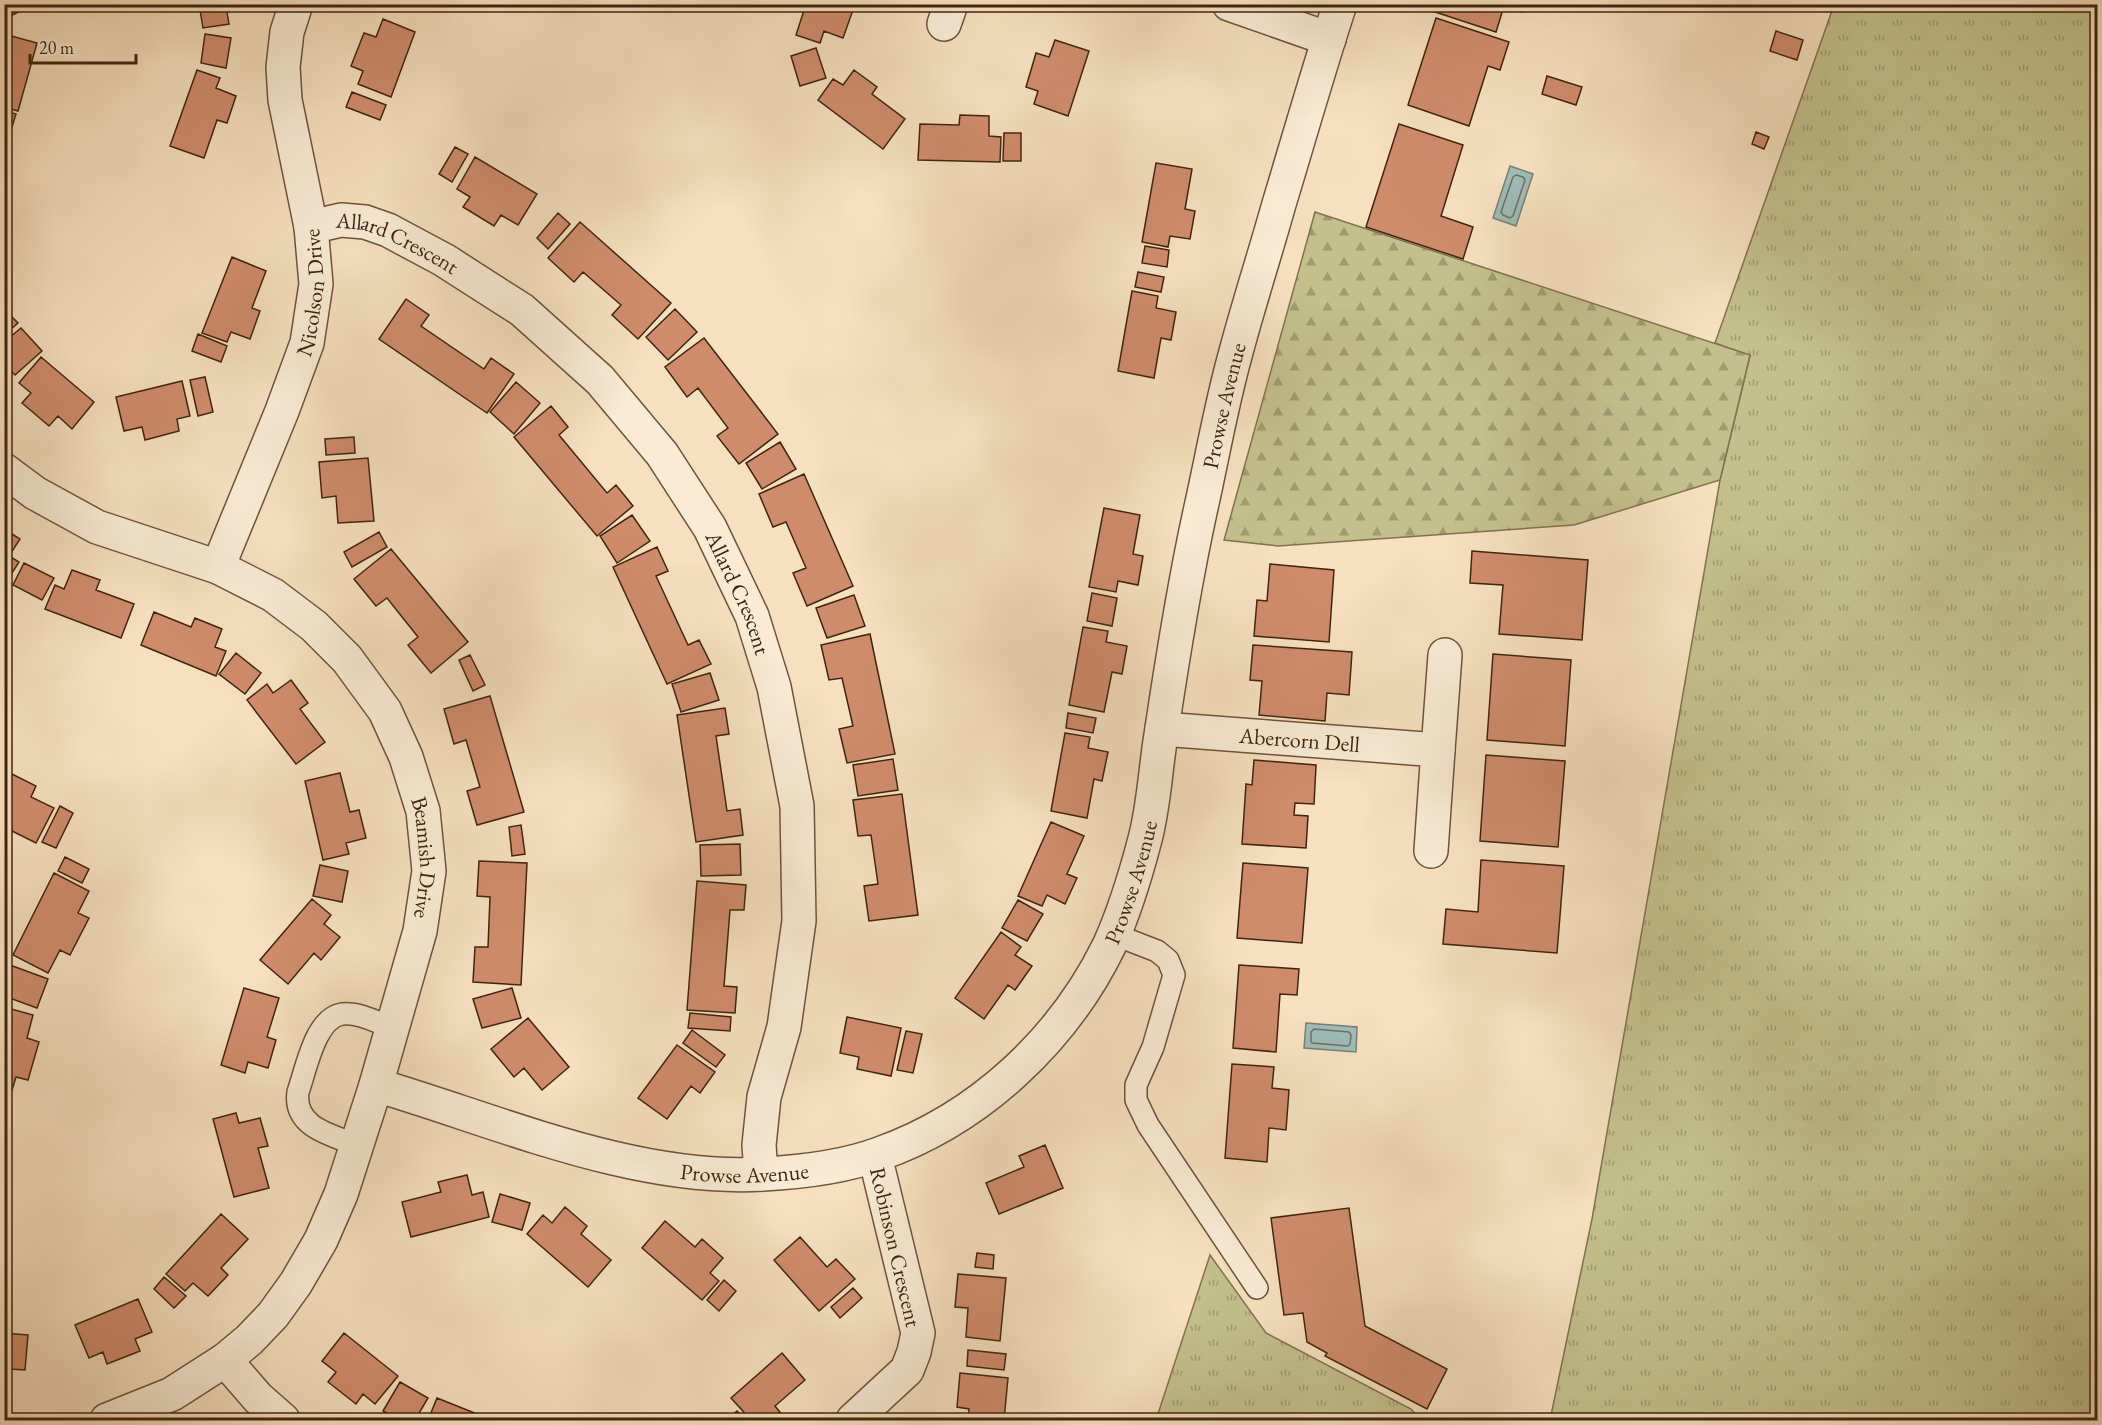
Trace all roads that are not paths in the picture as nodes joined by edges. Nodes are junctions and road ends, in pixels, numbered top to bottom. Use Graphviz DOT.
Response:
graph roads {
  1 [pos="296,4"];
  2 [pos="1229,4"];
  3 [pos="1340,4"];
  4 [pos="1329,39"];
  5 [pos="311,227"];
  6 [pos="4,470"];
  7 [pos="218,567"];
  8 [pos="1445,655"];
  9 [pos="1162,729"];
  10 [pos="1438,750"];
  11 [pos="1431,851"];
  12 [pos="1113,934"];
  13 [pos="392,1028"];
  14 [pos="376,1085"];
  15 [pos="357,1145"];
  16 [pos="875,1156"];
  17 [pos="761,1174"];
  18 [pos="1257,1288"];
  19 [pos="225,1360"];
  20 [pos="107,1420"];
  21 [pos="283,1420"];
  22 [pos="853,1420"];
  1 -- 5 [label="street, Nicolson Drive"];
  2 -- 4 [label="street"];
  3 -- 4 [label="street, Prowse Avenue"];
  4 -- 9 [label="street, Prowse Avenue"];
  5 -- 7 [label="street, Nicolson Drive"];
  5 -- 17 [label="street, Allard Crescent"];
  6 -- 7 [label="street, Beamish Drive"];
  7 -- 13 [label="street, Beamish Drive"];
  8 -- 10 [label="street"];
  9 -- 10 [label="street, Abercorn Dell"];
  9 -- 12 [label="street, Prowse Avenue"];
  10 -- 11 [label="street"];
  12 -- 16 [label="street, Prowse Avenue"];
  12 -- 18 [label="lane"];
  13 -- 14 [label="street, Beamish Drive"];
  13 -- 15 [label="lane"];
  14 -- 15 [label="street, Beamish Drive"];
  14 -- 17 [label="street, Prowse Avenue"];
  15 -- 19 [label="street, Beamish Drive"];
  16 -- 17 [label="street, Prowse Avenue"];
  16 -- 22 [label="street, Robinson Crescent"];
  19 -- 20 [label="street, Beamish Drive"];
  19 -- 21 [label="street"];
}
